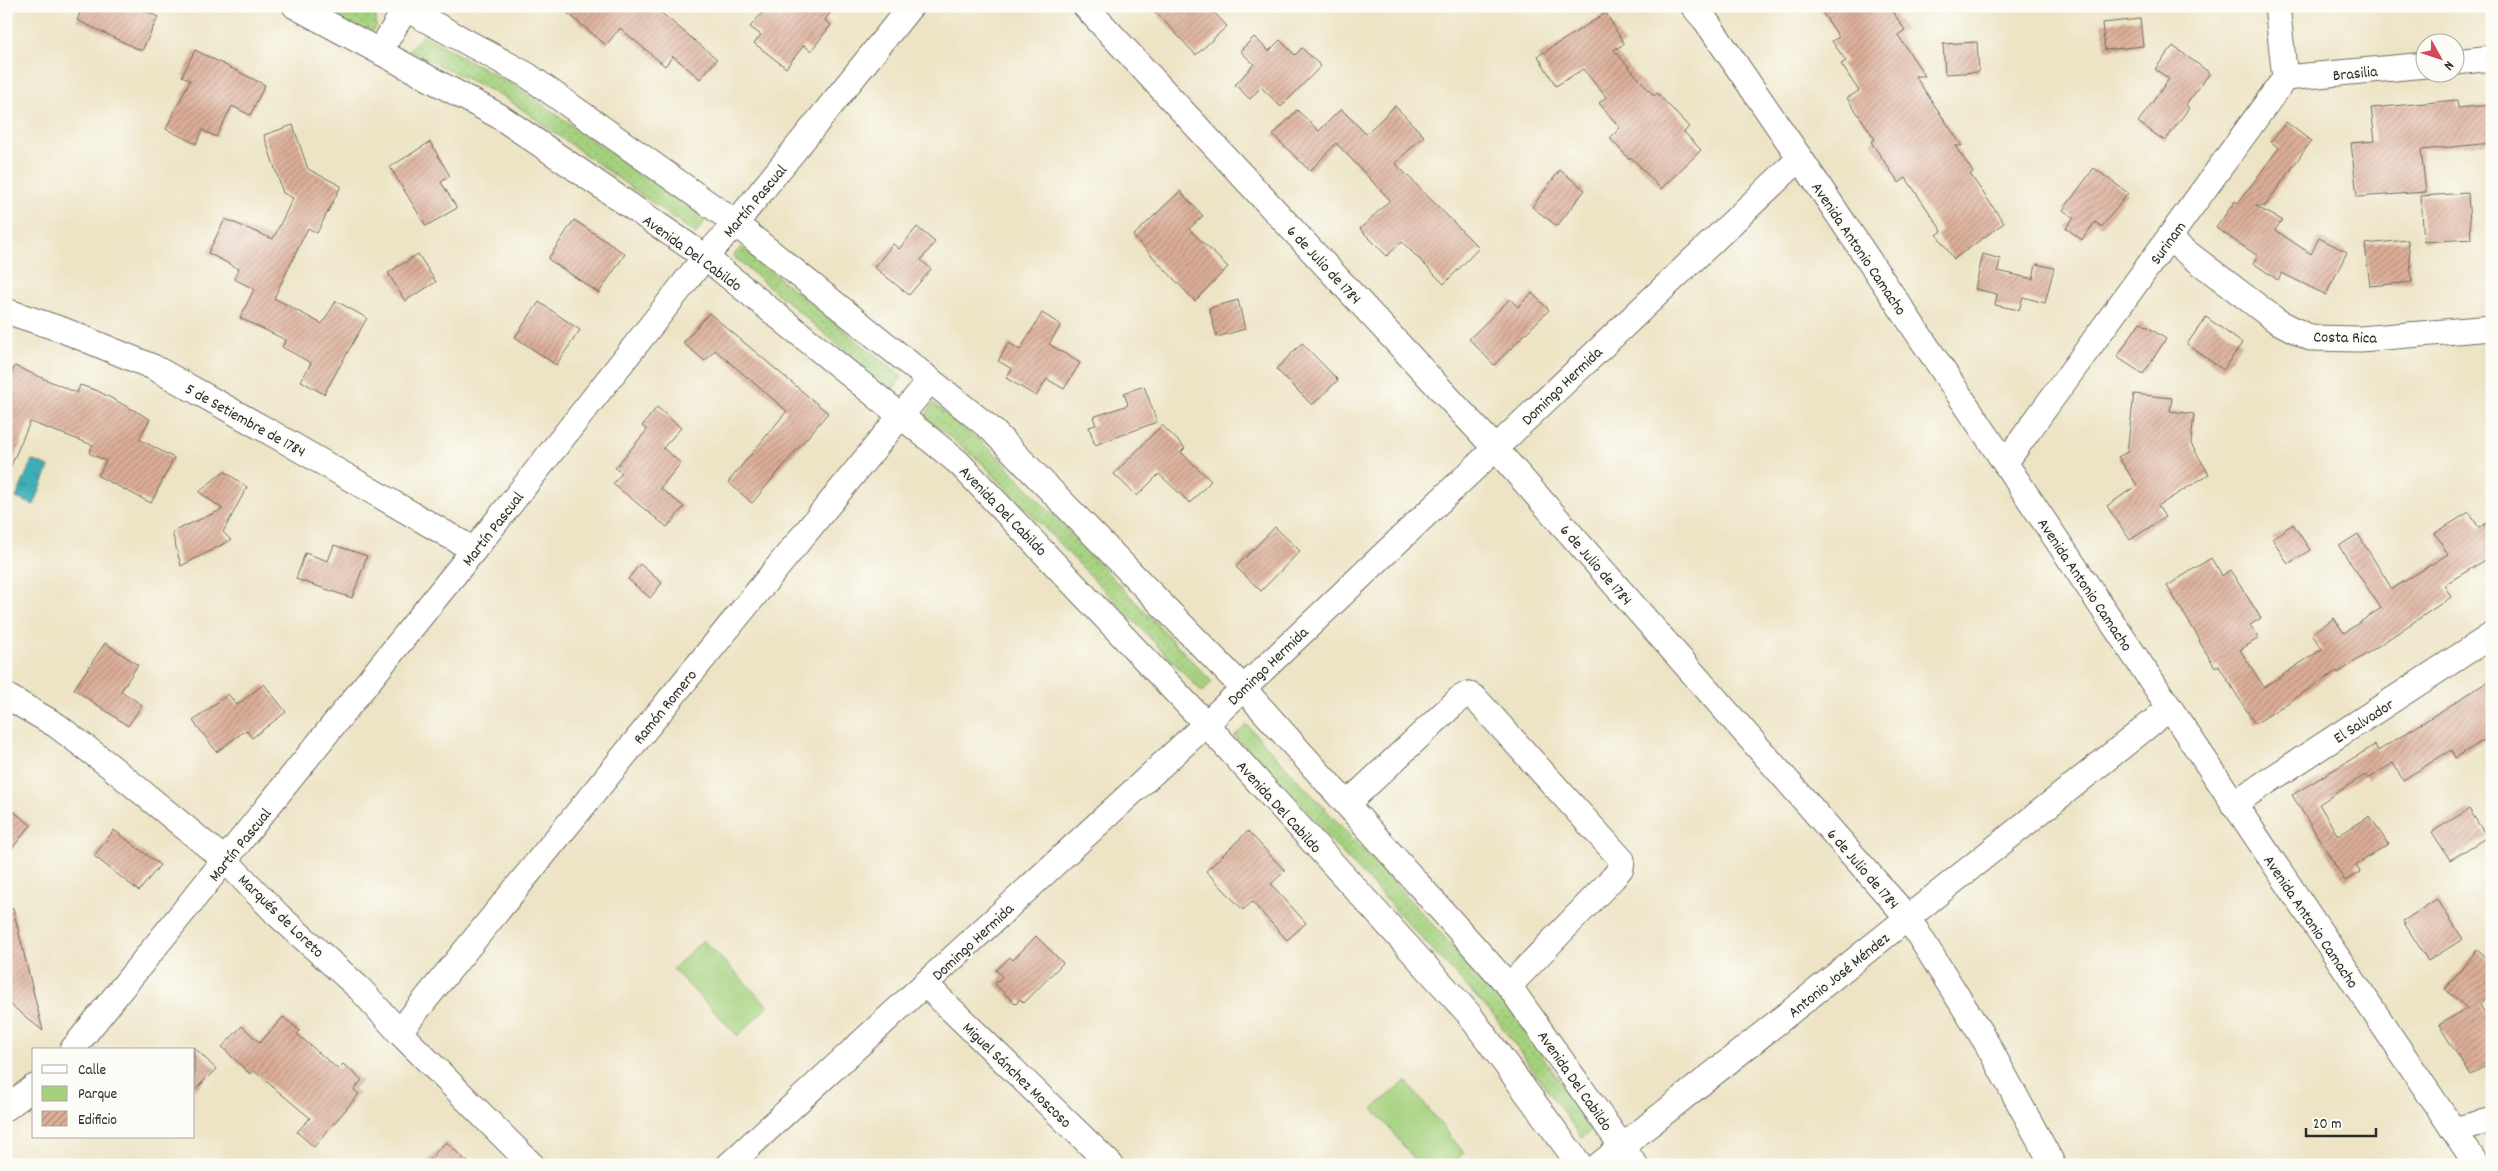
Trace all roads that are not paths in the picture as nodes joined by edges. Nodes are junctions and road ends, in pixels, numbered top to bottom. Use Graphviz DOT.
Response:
graph roads {
  1 [pos="295,6"];
  2 [pos="911,6"];
  3 [pos="1085,6"];
  4 [pos="2277,6"];
  5 [pos="405,7"];
  6 [pos="1704,11"];
  7 [pos="380,51"];
  8 [pos="2492,58"];
  9 [pos="2466,61"];
  10 [pos="2416,66"];
  11 [pos="2285,78"];
  12 [pos="1800,158"];
  13 [pos="735,224"];
  14 [pos="2169,239"];
  15 [pos="705,257"];
  16 [pos="6,311"];
  17 [pos="2492,328"];
  18 [pos="930,380"];
  19 [pos="900,415"];
  20 [pos="1495,448"];
  21 [pos="2005,463"];
  22 [pos="474,550"];
  23 [pos="2492,635"];
  24 [pos="1243,688"];
  25 [pos="6,696"];
  26 [pos="2170,708"];
  27 [pos="1206,724"];
  28 [pos="1347,804"];
  29 [pos="2233,804"];
  30 [pos="226,860"];
  31 [pos="1908,918"];
  32 [pos="925,984"];
  33 [pos="1509,986"];
  34 [pos="399,1032"];
  35 [pos="74,1048"];
  36 [pos="32,1088"];
  37 [pos="6,1108"];
  38 [pos="2492,1120"];
  39 [pos="2453,1130"];
  40 [pos="1629,1156"];
  41 [pos="532,1165"];
  42 [pos="730,1165"];
  43 [pos="1111,1165"];
  44 [pos="1580,1165"];
  45 [pos="1599,1165"];
  46 [pos="2053,1165"];
  47 [pos="2477,1165"];
  1 -- 7 [label="street, Avenida Del Cabildo"];
  2 -- 13 [label="street, Martín Pascual"];
  3 -- 20 [label="street, 6 de Julio de 1784"];
  4 -- 11 [label="street"];
  5 -- 7 [label="street"];
  5 -- 13 [label="street, Avenida Del Cabildo"];
  6 -- 12 [label="street, Avenida Antonio Camacho"];
  7 -- 15 [label="street, Avenida Del Cabildo"];
  8 -- 9 [label="street"];
  10 -- 11 [label="street, Brasilia"];
  11 -- 14 [label="street, Surinam"];
  12 -- 20 [label="street, Domingo Hermida"];
  12 -- 21 [label="street, Avenida Antonio Camacho"];
  13 -- 15 [label="street, Martín Pascual"];
  13 -- 18 [label="street, Avenida Del Cabildo"];
  14 -- 17 [label="street, Costa Rica"];
  14 -- 21 [label="street, Surinam"];
  15 -- 19 [label="street, Avenida Del Cabildo"];
  15 -- 22 [label="street, Martín Pascual"];
  16 -- 22 [label="street, 5 de Setiembre de 1784"];
  18 -- 19 [label="street, Ramón Romero"];
  18 -- 24 [label="street, Avenida Del Cabildo"];
  19 -- 27 [label="street, Avenida Del Cabildo"];
  19 -- 34 [label="street, Ramón Romero"];
  20 -- 24 [label="street, Domingo Hermida"];
  20 -- 31 [label="street, 6 de Julio de 1784"];
  21 -- 26 [label="street, Avenida Antonio Camacho"];
  22 -- 30 [label="street, Martín Pascual"];
  23 -- 29 [label="street, El Salvador"];
  24 -- 27 [label="street, Domingo Hermida"];
  24 -- 28 [label="street, Avenida Del Cabildo"];
  25 -- 30 [label="street, Marqués de Loreto"];
  26 -- 29 [label="street, Avenida Antonio Camacho"];
  26 -- 31 [label="street, Antonio José Méndez"];
  27 -- 32 [label="street, Domingo Hermida"];
  27 -- 44 [label="street, Avenida Del Cabildo"];
  28 -- 33 [label="street, Avenida Del Cabildo"];
  28 -- 33 [label="street"];
  29 -- 39 [label="street, Avenida Antonio Camacho"];
  30 -- 34 [label="street, Marqués de Loreto"];
  30 -- 35 [label="street, Martín Pascual"];
  31 -- 40 [label="street, Antonio José Méndez"];
  31 -- 46 [label="street, 6 de Julio de 1784"];
  32 -- 42 [label="street, Domingo Hermida"];
  32 -- 43 [label="street, Miguel Sánchez Moscoso"];
  33 -- 40 [label="street, Avenida Del Cabildo"];
  34 -- 41 [label="street, Marqués de Loreto"];
  36 -- 37 [label="street"];
  38 -- 39 [label="street"];
  39 -- 47 [label="street, Avenida Antonio Camacho"];
  40 -- 45 [label="street, Antonio José Méndez"];
}
